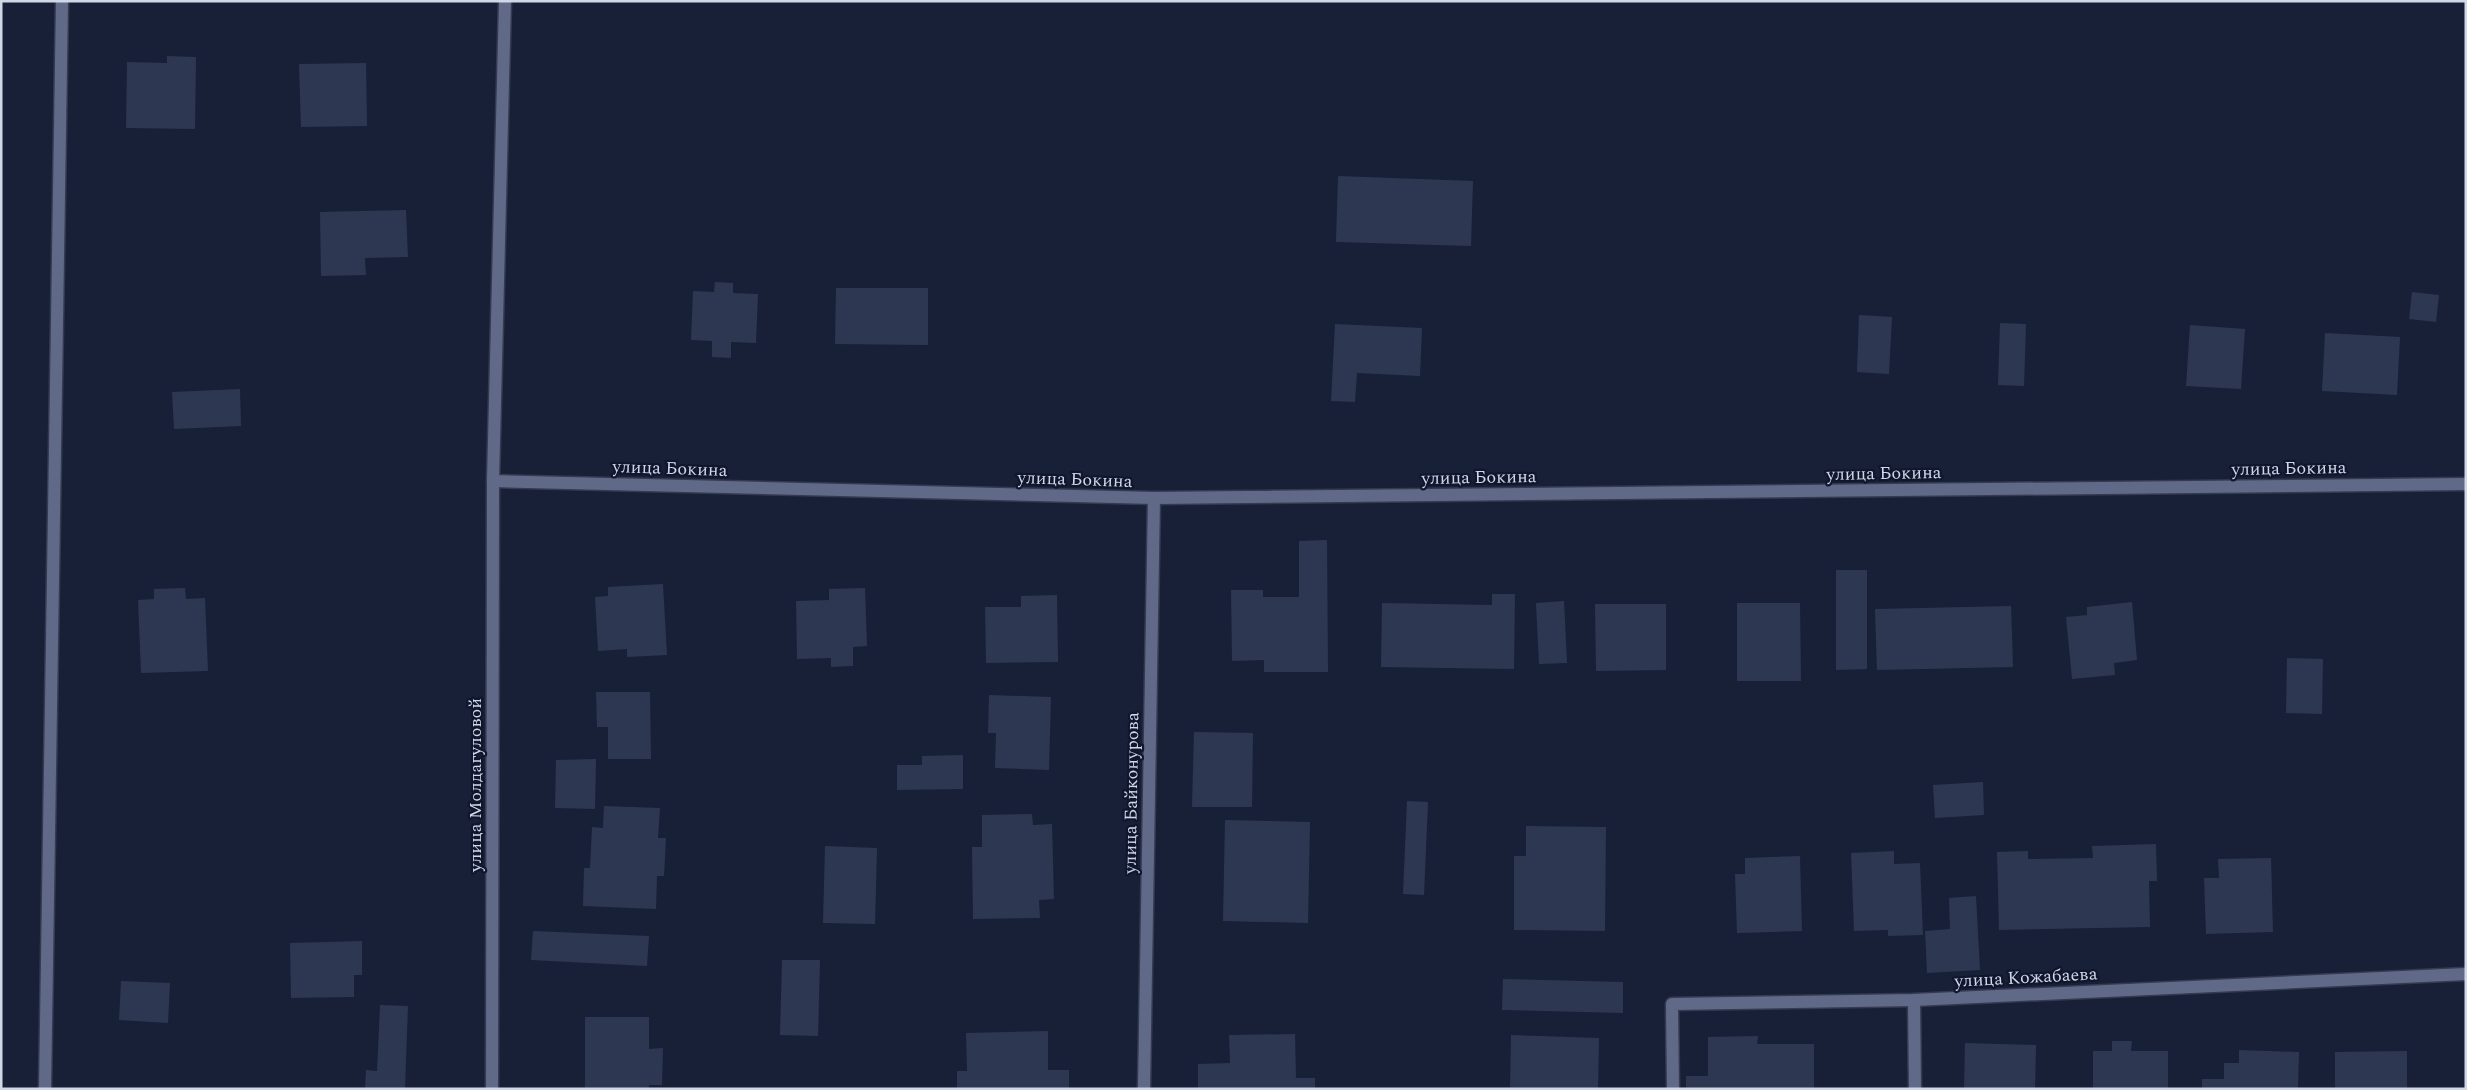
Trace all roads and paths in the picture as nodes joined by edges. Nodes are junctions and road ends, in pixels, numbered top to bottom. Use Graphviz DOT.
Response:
graph roads {
  1 [pos="62,1"];
  2 [pos="505,1"];
  3 [pos="493,480"];
  4 [pos="2466,484"];
  5 [pos="1154,498"];
  6 [pos="2466,974"];
  7 [pos="1914,1000"];
  8 [pos="44,1089"];
  9 [pos="492,1089"];
  10 [pos="1144,1089"];
  11 [pos="1673,1089"];
  12 [pos="1915,1089"];
  1 -- 8 [label="street"];
  2 -- 3 [label="street, улица Молдагуловой"];
  3 -- 5 [label="street, улица Бокина"];
  3 -- 9 [label="street, улица Молдагуловой"];
  4 -- 5 [label="street, улица Бокина"];
  5 -- 10 [label="street, улица Байконурова"];
  6 -- 7 [label="street, улица Кожабаева"];
  7 -- 11 [label="street, улица Кожабаева"];
  7 -- 12 [label="street"];
}
